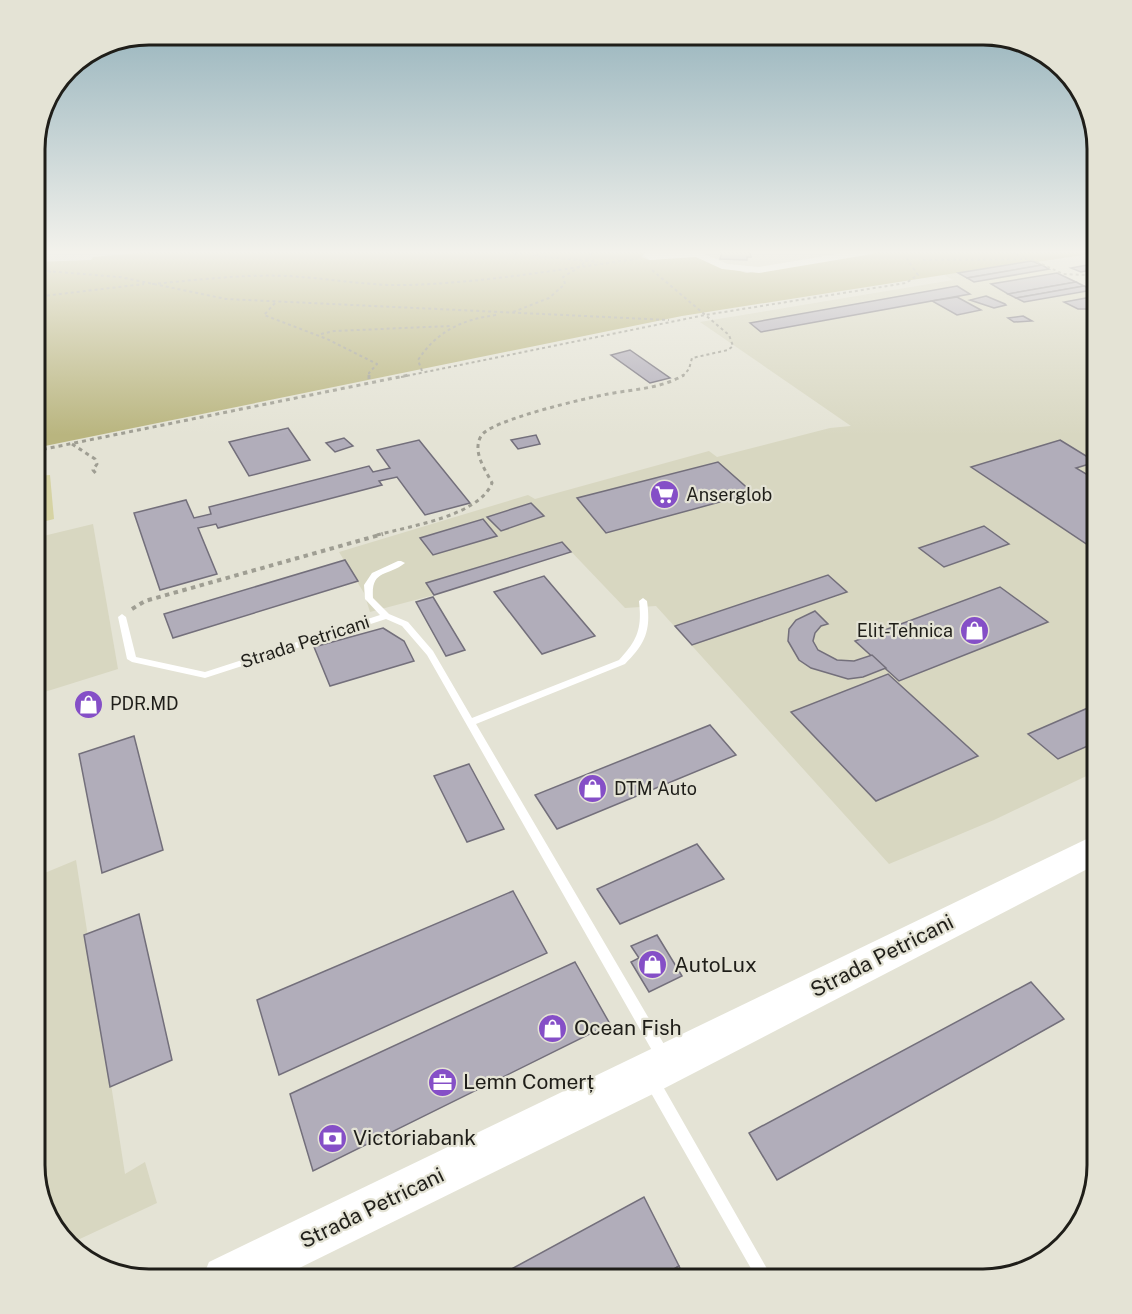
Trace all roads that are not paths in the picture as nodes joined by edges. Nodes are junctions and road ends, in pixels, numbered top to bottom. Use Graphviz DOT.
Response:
graph roads {
  1 [pos="401,563"];
  2 [pos="643,601"];
  3 [pos="386,616"];
  4 [pos="123,617"];
  5 [pos="471,722"];
  6 [pos="1087,854"];
  7 [pos="658,1068"];
  8 [pos="248,1269"];
  9 [pos="759,1269"];
  1 -- 3 [label="lane"];
  2 -- 5 [label="lane"];
  3 -- 4 [label="lane, Strada Petricani"];
  3 -- 5 [label="lane, Strada Petricani"];
  5 -- 7 [label="lane, Strada Petricani"];
  6 -- 7 [label="main road, Strada Petricani"];
  7 -- 8 [label="main road, Strada Petricani"];
  7 -- 9 [label="lane, Strada Petricani"];
}
